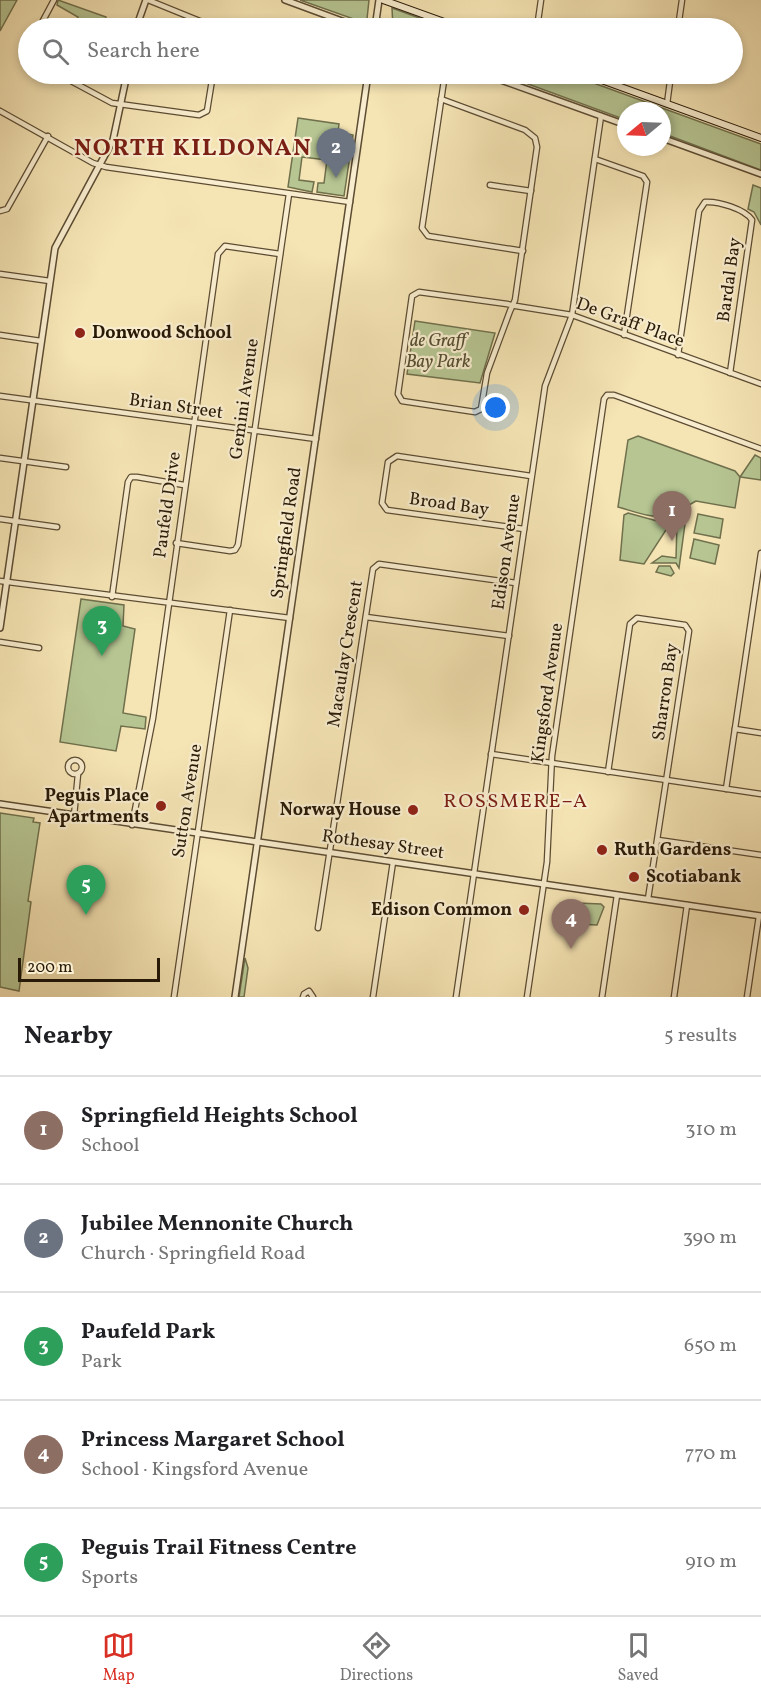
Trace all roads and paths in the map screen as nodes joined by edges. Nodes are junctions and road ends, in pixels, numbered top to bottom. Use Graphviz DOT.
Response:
graph roads {
  1 [pos="54,0"];
  2 [pos="147,0"];
  3 [pos="285,0"];
  4 [pos="381,0"];
  5 [pos="541,0"];
  6 [pos="682,0"];
  7 [pos="44,18"];
  8 [pos="140,18"];
  9 [pos="192,18"];
  10 [pos="334,18"];
  11 [pos="377,18"];
  12 [pos="432,18"];
  13 [pos="538,18"];
  14 [pos="679,18"];
  15 [pos="77,84"];
  16 [pos="124,84"];
  17 [pos="211,84"];
  18 [pos="367,84"];
  19 [pos="443,84"];
  20 [pos="512,84"];
  21 [pos="612,84"];
  22 [pos="670,84"];
  23 [pos="441,99"];
  24 [pos="662,102"];
  25 [pos="667,102"];
  26 [pos="121,104"];
  27 [pos="671,105"];
  28 [pos="0,111"];
  29 [pos="601,116"];
  30 [pos="617,122"];
  31 [pos="48,136"];
  32 [pos="761,138"];
  33 [pos="671,141"];
  34 [pos="596,159"];
  35 [pos="100,165"];
  36 [pos="761,174"];
  37 [pos="490,185"];
  38 [pos="531,191"];
  39 [pos="289,194"];
  40 [pos="350,202"];
  41 [pos="0,211"];
  42 [pos="523,251"];
  43 [pos="280,254"];
  44 [pos="0,274"];
  45 [pos="50,281"];
  46 [pos="512,305"];
  47 [pos="572,315"];
  48 [pos="0,335"];
  49 [pos="624,335"];
  50 [pos="41,341"];
  51 [pos="678,355"];
  52 [pos="730,373"];
  53 [pos="761,384"];
  54 [pos="0,396"];
  55 [pos="32,401"];
  56 [pos="194,424"];
  57 [pos="254,432"];
  58 [pos="315,439"];
  59 [pos="761,449"];
  60 [pos="0,458"];
  61 [pos="24,461"];
  62 [pos="66,467"];
  63 [pos="531,476"];
  64 [pos="184,485"];
  65 [pos="0,519"];
  66 [pos="15,522"];
  67 [pos="57,527"];
  68 [pos="524,529"];
  69 [pos="176,543"];
  70 [pos="761,553"];
  71 [pos="3,581"];
  72 [pos="516,583"];
  73 [pos="759,586"];
  74 [pos="111,597"];
  75 [pos="169,601"];
  76 [pos="230,610"];
  77 [pos="366,617"];
  78 [pos="290,618"];
  79 [pos="0,628"];
  80 [pos="509,636"];
  81 [pos="0,642"];
  82 [pos="39,648"];
  83 [pos="735,729"];
  84 [pos="761,733"];
  85 [pos="491,754"];
  86 [pos="552,763"];
  87 [pos="608,772"];
  88 [pos="78,774"];
  89 [pos="667,781"];
  90 [pos="726,789"];
  91 [pos="761,794"];
  92 [pos="0,804"];
  93 [pos="74,816"];
  94 [pos="132,825"];
  95 [pos="197,834"];
  96 [pos="658,840"];
  97 [pos="257,842"];
  98 [pos="329,853"];
  99 [pos="761,855"];
  100 [pos="393,862"];
  101 [pos="474,873"];
  102 [pos="543,884"];
  103 [pos="617,895"];
  104 [pos="648,899"];
  105 [pos="687,905"];
  106 [pos="760,916"];
  107 [pos="318,928"];
  108 [pos="174,997"];
  109 [pos="235,997"];
  110 [pos="303,997"];
  111 [pos="313,997"];
  112 [pos="373,997"];
  113 [pos="456,997"];
  114 [pos="527,997"];
  115 [pos="602,997"];
  116 [pos="674,997"];
  117 [pos="747,997"];
  1 -- 7 [label="street"];
  2 -- 8 [label="street"];
  2 -- 9 [label="street"];
  3 -- 10 [label="street"];
  4 -- 11 [label="street"];
  4 -- 12 [label="main road"];
  5 -- 13 [label="street"];
  6 -- 14 [label="street"];
  15 -- 26 [label="street"];
  16 -- 26 [label="street"];
  17 -- 26 [label="street"];
  18 -- 40 [label="street, Springfield Road"];
  19 -- 23 [label="street"];
  20 -- 29 [label="street"];
  21 -- 24 [label="main road"];
  22 -- 25 [label="street"];
  23 -- 38 [label="street"];
  23 -- 42 [label="street"];
  26 -- 35 [label="street"];
  27 -- 32 [label="main road"];
  28 -- 31 [label="street"];
  29 -- 30 [label="street"];
  29 -- 34 [label="street, Edison Avenue"];
  31 -- 35 [label="street"];
  31 -- 41 [label="street"];
  33 -- 36 [label="street"];
  34 -- 47 [label="street, Edison Avenue"];
  34 -- 49 [label="street"];
  35 -- 39 [label="street"];
  35 -- 45 [label="street"];
  37 -- 38 [label="street"];
  38 -- 42 [label="street"];
  39 -- 40 [label="street"];
  39 -- 43 [label="street, Gemini Avenue"];
  40 -- 58 [label="street, Springfield Road"];
  42 -- 46 [label="street"];
  43 -- 56 [label="street, Paufeld Drive"];
  43 -- 57 [label="street, Gemini Avenue"];
  44 -- 45 [label="street"];
  45 -- 50 [label="street"];
  46 -- 46 [label="street, De Graff Place"];
  46 -- 47 [label="street, De Graff Place"];
  47 -- 49 [label="street, De Graff Place"];
  47 -- 63 [label="street, Edison Avenue"];
  48 -- 50 [label="street"];
  49 -- 51 [label="street, De Graff Place"];
  50 -- 55 [label="street"];
  51 -- 52 [label="street, De Graff Place"];
  51 -- 52 [label="street, Bardal Bay"];
  52 -- 53 [label="street, De Graff Place"];
  54 -- 55 [label="street, Brian Street"];
  55 -- 56 [label="street, Brian Street"];
  55 -- 61 [label="street"];
  56 -- 57 [label="street, Brian Street"];
  56 -- 64 [label="street, Paufeld Drive"];
  57 -- 58 [label="street, Brian Street"];
  57 -- 69 [label="street, Gemini Avenue"];
  58 -- 78 [label="street, Springfield Road"];
  59 -- 86 [label="street, Kingsford Avenue"];
  60 -- 61 [label="street"];
  61 -- 62 [label="street"];
  61 -- 66 [label="street"];
  63 -- 68 [label="street, Edison Avenue"];
  63 -- 68 [label="street, Broad Bay"];
  64 -- 69 [label="street, Paufeld Drive"];
  64 -- 74 [label="street"];
  65 -- 66 [label="street"];
  66 -- 67 [label="street"];
  66 -- 71 [label="street"];
  68 -- 72 [label="street, Edison Avenue"];
  69 -- 75 [label="street, Paufeld Drive"];
  70 -- 73 [label="street"];
  71 -- 74 [label="street"];
  71 -- 79 [label="street"];
  72 -- 77 [label="street, Macaulay Crescent"];
  72 -- 80 [label="street, Edison Avenue"];
  73 -- 83 [label="street"];
  74 -- 75 [label="street"];
  75 -- 76 [label="street"];
  75 -- 94 [label="street, Paufeld Drive"];
  76 -- 78 [label="street"];
  76 -- 95 [label="street, Sutton Avenue"];
  77 -- 80 [label="street"];
  77 -- 98 [label="street, Macaulay Crescent"];
  78 -- 97 [label="street, Springfield Road"];
  80 -- 85 [label="street, Edison Avenue"];
  81 -- 82 [label="street"];
  83 -- 84 [label="street"];
  83 -- 90 [label="street"];
  85 -- 86 [label="street"];
  85 -- 101 [label="street, Edison Avenue"];
  86 -- 87 [label="street"];
  86 -- 102 [label="street, Kingsford Avenue"];
  87 -- 89 [label="street"];
  87 -- 89 [label="street, Sharron Bay"];
  88 -- 93 [label="street"];
  89 -- 90 [label="street"];
  89 -- 96 [label="street, Sharron Bay"];
  90 -- 91 [label="street"];
  92 -- 93 [label="street, Rothesay Street"];
  93 -- 94 [label="street, Rothesay Street"];
  94 -- 95 [label="street, Rothesay Street"];
  95 -- 97 [label="street, Rothesay Street"];
  95 -- 108 [label="street, Sutton Avenue"];
  96 -- 99 [label="street"];
  96 -- 104 [label="street, Sharron Bay"];
  97 -- 98 [label="street, Rothesay Street"];
  97 -- 109 [label="street, Springfield Road"];
  98 -- 100 [label="street, Rothesay Street"];
  98 -- 107 [label="street, Macaulay Crescent"];
  100 -- 101 [label="street, Rothesay Street"];
  100 -- 112 [label="street"];
  101 -- 102 [label="street, Rothesay Street"];
  101 -- 113 [label="street, Edison Avenue"];
  102 -- 103 [label="street, Rothesay Street"];
  102 -- 114 [label="street, Kingsford Avenue"];
  103 -- 104 [label="street, Rothesay Street"];
  103 -- 115 [label="street"];
  104 -- 105 [label="street, Rothesay Street"];
  105 -- 106 [label="street, Rothesay Street"];
  105 -- 116 [label="street"];
  106 -- 117 [label="street"];
  110 -- 111 [label="street"];
}
